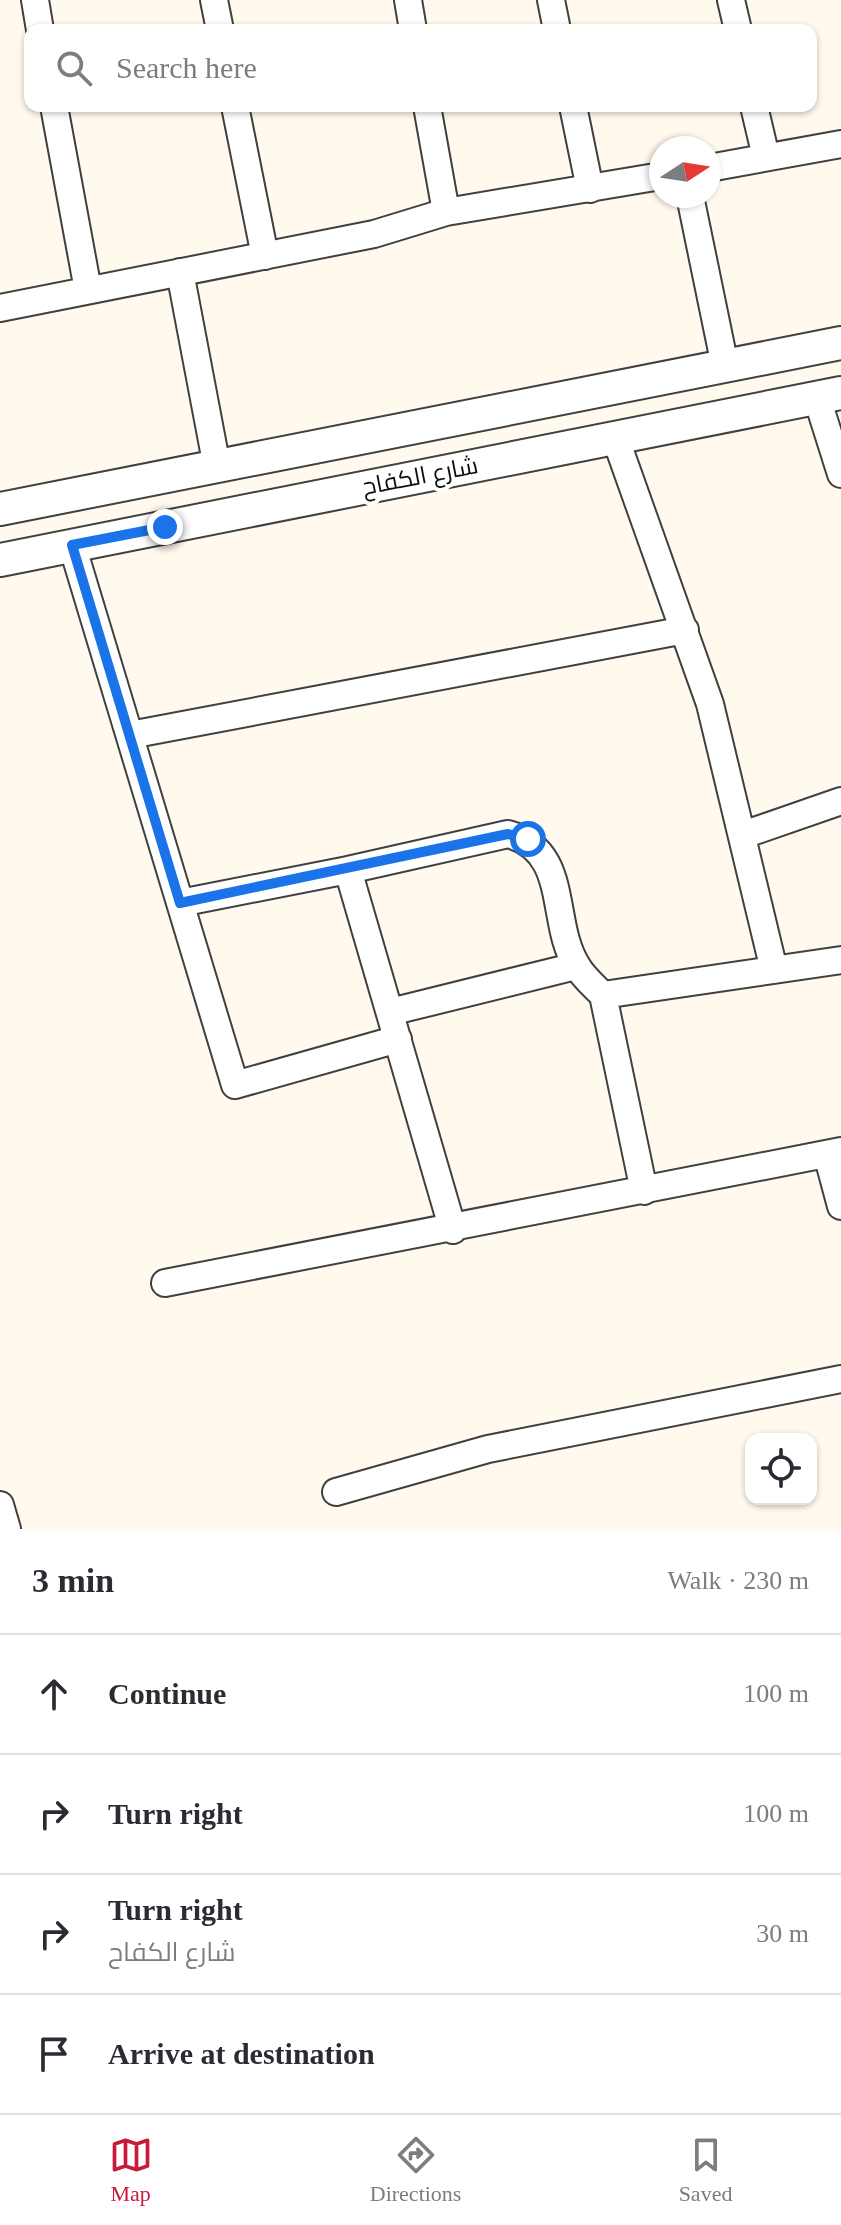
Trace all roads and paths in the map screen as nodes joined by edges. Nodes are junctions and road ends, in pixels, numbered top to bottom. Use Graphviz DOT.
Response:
graph roads {
  1 [pos="35,0"];
  2 [pos="214,0"];
  3 [pos="408,0"];
  4 [pos="551,0"];
  5 [pos="731,0"];
  6 [pos="39,24"];
  7 [pos="219,24"];
  8 [pos="412,24"];
  9 [pos="556,24"];
  10 [pos="737,24"];
  11 [pos="55,112"];
  12 [pos="236,112"];
  13 [pos="428,112"];
  14 [pos="574,112"];
  15 [pos="755,112"];
  16 [pos="841,144"];
  17 [pos="766,157"];
  18 [pos="721,166"];
  19 [pos="649,178"];
  20 [pos="590,189"];
  21 [pos="692,208"];
  22 [pos="446,212"];
  23 [pos="265,256"];
  24 [pos="180,272"];
  25 [pos="88,290"];
  26 [pos="0,308"];
  27 [pos="841,343"];
  28 [pos="725,366"];
  29 [pos="829,396"];
  30 [pos="615,437"];
  31 [pos="217,467"];
  32 [pos="841,474"];
  33 [pos="0,509"];
  34 [pos="72,545"];
  35 [pos="0,560"];
  36 [pos="685,630"];
  37 [pos="130,735"];
  38 [pos="841,801"];
  39 [pos="743,835"];
  40 [pos="348,870"];
  41 [pos="180,903"];
  42 [pos="841,960"];
  43 [pos="576,966"];
  44 [pos="774,970"];
  45 [pos="603,995"];
  46 [pos="390,1012"];
  47 [pos="398,1039"];
  48 [pos="834,1152"];
  49 [pos="644,1191"];
  50 [pos="841,1206"];
  51 [pos="453,1230"];
  52 [pos="165,1283"];
  53 [pos="841,1379"];
  54 [pos="336,1492"];
  55 [pos="0,1505"];
  56 [pos="7,1529"];
  1 -- 6 [label="street"];
  2 -- 7 [label="street"];
  3 -- 8 [label="street"];
  4 -- 9 [label="street"];
  5 -- 10 [label="street"];
  11 -- 25 [label="street"];
  12 -- 23 [label="street"];
  13 -- 22 [label="street"];
  14 -- 20 [label="street"];
  15 -- 17 [label="street"];
  16 -- 17 [label="street"];
  17 -- 18 [label="street"];
  19 -- 20 [label="street"];
  20 -- 22 [label="street"];
  21 -- 28 [label="street"];
  22 -- 23 [label="street"];
  23 -- 24 [label="street"];
  24 -- 25 [label="street"];
  24 -- 31 [label="street"];
  25 -- 26 [label="street"];
  27 -- 28 [label="street, شارع الكفاح"];
  28 -- 31 [label="street, شارع الكفاح"];
  29 -- 30 [label="street, شارع الكفاح"];
  29 -- 32 [label="street"];
  30 -- 34 [label="street, شارع الكفاح"];
  30 -- 36 [label="street"];
  31 -- 33 [label="street, شارع الكفاح"];
  34 -- 35 [label="street, شارع الكفاح"];
  34 -- 37 [label="street"];
  36 -- 37 [label="street"];
  36 -- 39 [label="street"];
  37 -- 41 [label="street"];
  38 -- 39 [label="street"];
  39 -- 44 [label="street"];
  40 -- 41 [label="street"];
  40 -- 43 [label="street"];
  40 -- 46 [label="street"];
  41 -- 47 [label="street"];
  42 -- 44 [label="street"];
  43 -- 45 [label="street"];
  43 -- 46 [label="street"];
  44 -- 45 [label="street"];
  45 -- 49 [label="street"];
  46 -- 47 [label="street"];
  47 -- 51 [label="street"];
  48 -- 49 [label="street"];
  48 -- 50 [label="street"];
  49 -- 51 [label="street"];
  51 -- 52 [label="street"];
  53 -- 54 [label="street"];
  55 -- 56 [label="street"];
}
